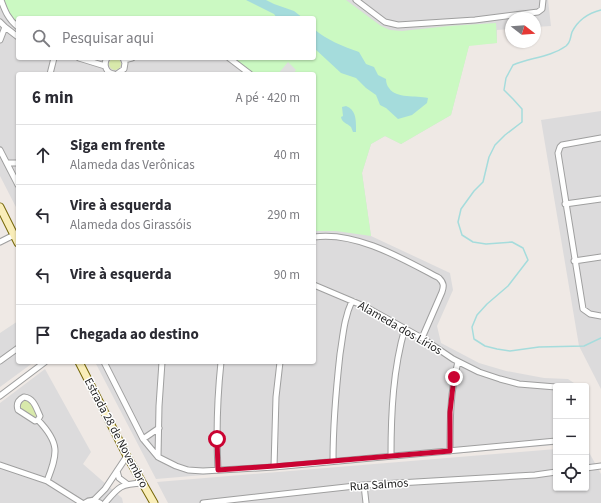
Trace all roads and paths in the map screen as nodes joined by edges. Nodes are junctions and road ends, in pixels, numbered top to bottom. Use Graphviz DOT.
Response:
graph roads {
  1 [pos="1,0"];
  2 [pos="356,0"];
  3 [pos="543,0"];
  4 [pos="0,22"];
  5 [pos="16,25"];
  6 [pos="5,28"];
  7 [pos="16,36"];
  8 [pos="0,40"];
  9 [pos="54,60"];
  10 [pos="86,60"];
  11 [pos="106,60"];
  12 [pos="124,60"];
  13 [pos="232,60"];
  14 [pos="105,66"];
  15 [pos="50,72"];
  16 [pos="109,72"];
  17 [pos="122,72"];
  18 [pos="248,72"];
  19 [pos="601,138"];
  20 [pos="0,150"];
  21 [pos="7,163"];
  22 [pos="16,163"];
  23 [pos="16,180"];
  24 [pos="601,198"];
  25 [pos="565,204"];
  26 [pos="0,207"];
  27 [pos="14,235"];
  28 [pos="316,237"];
  29 [pos="16,239"];
  30 [pos="0,242"];
  31 [pos="601,257"];
  32 [pos="574,261"];
  33 [pos="316,286"];
  34 [pos="352,301"];
  35 [pos="601,316"];
  36 [pos="404,328"];
  37 [pos="422,338"];
  38 [pos="16,349"];
  39 [pos="0,361"];
  40 [pos="458,362"];
  41 [pos="42,364"];
  42 [pos="80,364"];
  43 [pos="106,364"];
  44 [pos="162,364"];
  45 [pos="221,364"];
  46 [pos="280,364"];
  47 [pos="553,387"];
  48 [pos="0,396"];
  49 [pos="38,420"];
  50 [pos="159,428"];
  51 [pos="143,439"];
  52 [pos="553,441"];
  53 [pos="450,451"];
  54 [pos="127,456"];
  55 [pos="391,456"];
  56 [pos="158,457"];
  57 [pos="333,461"];
  58 [pos="0,465"];
  59 [pos="274,466"];
  60 [pos="601,466"];
  61 [pos="589,468"];
  62 [pos="218,470"];
  63 [pos="117,471"];
  64 [pos="553,472"];
  65 [pos="47,481"];
  66 [pos="127,484"];
  67 [pos="143,484"];
  68 [pos="364,485"];
  69 [pos="94,500"];
  70 [pos="82,503"];
  71 [pos="85,503"];
  72 [pos="100,503"];
  73 [pos="105,503"];
  74 [pos="154,503"];
  75 [pos="203,503"];
  76 [pos="366,503"];
  1 -- 5 [label="street"];
  2 -- 3 [label="street"];
  4 -- 6 [label="street"];
  6 -- 7 [label="street"];
  6 -- 8 [label="street"];
  9 -- 15 [label="street"];
  10 -- 14 [label="street"];
  11 -- 14 [label="street"];
  12 -- 17 [label="street"];
  13 -- 18 [label="street"];
  14 -- 16 [label="street"];
  19 -- 25 [label="street"];
  20 -- 21 [label="street"];
  21 -- 22 [label="street"];
  21 -- 23 [label="street"];
  24 -- 25 [label="street"];
  25 -- 32 [label="street"];
  26 -- 27 [label="street"];
  27 -- 29 [label="street"];
  27 -- 30 [label="street"];
  28 -- 37 [label="street"];
  31 -- 32 [label="street"];
  32 -- 35 [label="street"];
  33 -- 34 [label="street, Alameda dos Lírios"];
  34 -- 36 [label="street, Alameda dos Lírios"];
  34 -- 57 [label="street"];
  36 -- 37 [label="street, Alameda dos Lírios"];
  36 -- 55 [label="street"];
  37 -- 40 [label="street, Alameda dos Lírios"];
  38 -- 39 [label="street"];
  40 -- 47 [label="street, Alameda dos Lírios"];
  40 -- 53 [label="street"];
  41 -- 48 [label="street"];
  42 -- 54 [label="street, Estrada 28 de Novembro"];
  43 -- 51 [label="street"];
  44 -- 50 [label="street"];
  45 -- 62 [label="street"];
  46 -- 59 [label="street"];
  49 -- 49 [label="street"];
  49 -- 65 [label="street"];
  50 -- 51 [label="street"];
  50 -- 56 [label="street"];
  51 -- 56 [label="street"];
  52 -- 53 [label="street"];
  53 -- 55 [label="street"];
  54 -- 63 [label="street"];
  54 -- 67 [label="street, Estrada 28 de Novembro"];
  55 -- 57 [label="street"];
  56 -- 62 [label="street"];
  57 -- 59 [label="street"];
  58 -- 65 [label="street"];
  59 -- 62 [label="street"];
  60 -- 61 [label="street"];
  63 -- 66 [label="street"];
  63 -- 69 [label="street"];
  64 -- 68 [label="street, Rua Salmos"];
  65 -- 70 [label="street"];
  66 -- 67 [label="street"];
  66 -- 73 [label="street"];
  67 -- 74 [label="street, Estrada 28 de Novembro"];
  68 -- 75 [label="street, Rua Salmos"];
  68 -- 76 [label="street"];
  69 -- 71 [label="street"];
  69 -- 72 [label="street"];
}
